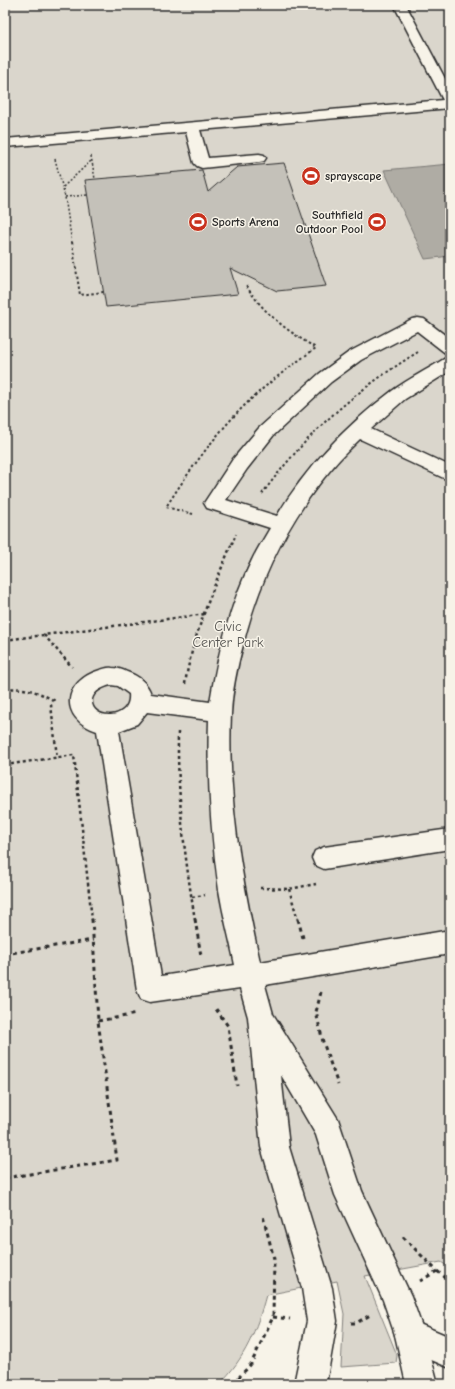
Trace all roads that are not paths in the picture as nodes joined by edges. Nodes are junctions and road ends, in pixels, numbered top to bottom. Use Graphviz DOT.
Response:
graph roads {
  1 [pos="400,5"];
  2 [pos="450,101"];
  3 [pos="450,104"];
  4 [pos="192,127"];
  5 [pos="5,143"];
  6 [pos="259,158"];
  7 [pos="450,348"];
  8 [pos="450,363"];
  9 [pos="358,430"];
  10 [pos="450,474"];
  11 [pos="281,524"];
  12 [pos="140,702"];
  13 [pos="220,712"];
  14 [pos="107,724"];
  15 [pos="450,839"];
  16 [pos="324,858"];
  17 [pos="444,942"];
  18 [pos="250,976"];
  19 [pos="261,1017"];
  20 [pos="410,1335"];
  21 [pos="450,1353"];
  22 [pos="310,1384"];
  23 [pos="422,1384"];
  1 -- 2 [label="street"];
  3 -- 4 [label="street"];
  4 -- 5 [label="street"];
  4 -- 6 [label="street"];
  7 -- 11 [label="street"];
  8 -- 9 [label="street"];
  9 -- 10 [label="street"];
  9 -- 11 [label="street"];
  11 -- 13 [label="street"];
  12 -- 13 [label="street"];
  12 -- 14 [label="street"];
  12 -- 14 [label="street"];
  13 -- 18 [label="street"];
  14 -- 18 [label="street"];
  15 -- 16 [label="street"];
  17 -- 18 [label="street"];
  18 -- 19 [label="street"];
  19 -- 20 [label="street"];
  19 -- 22 [label="street"];
  20 -- 21 [label="street"];
  20 -- 23 [label="street"];
}
